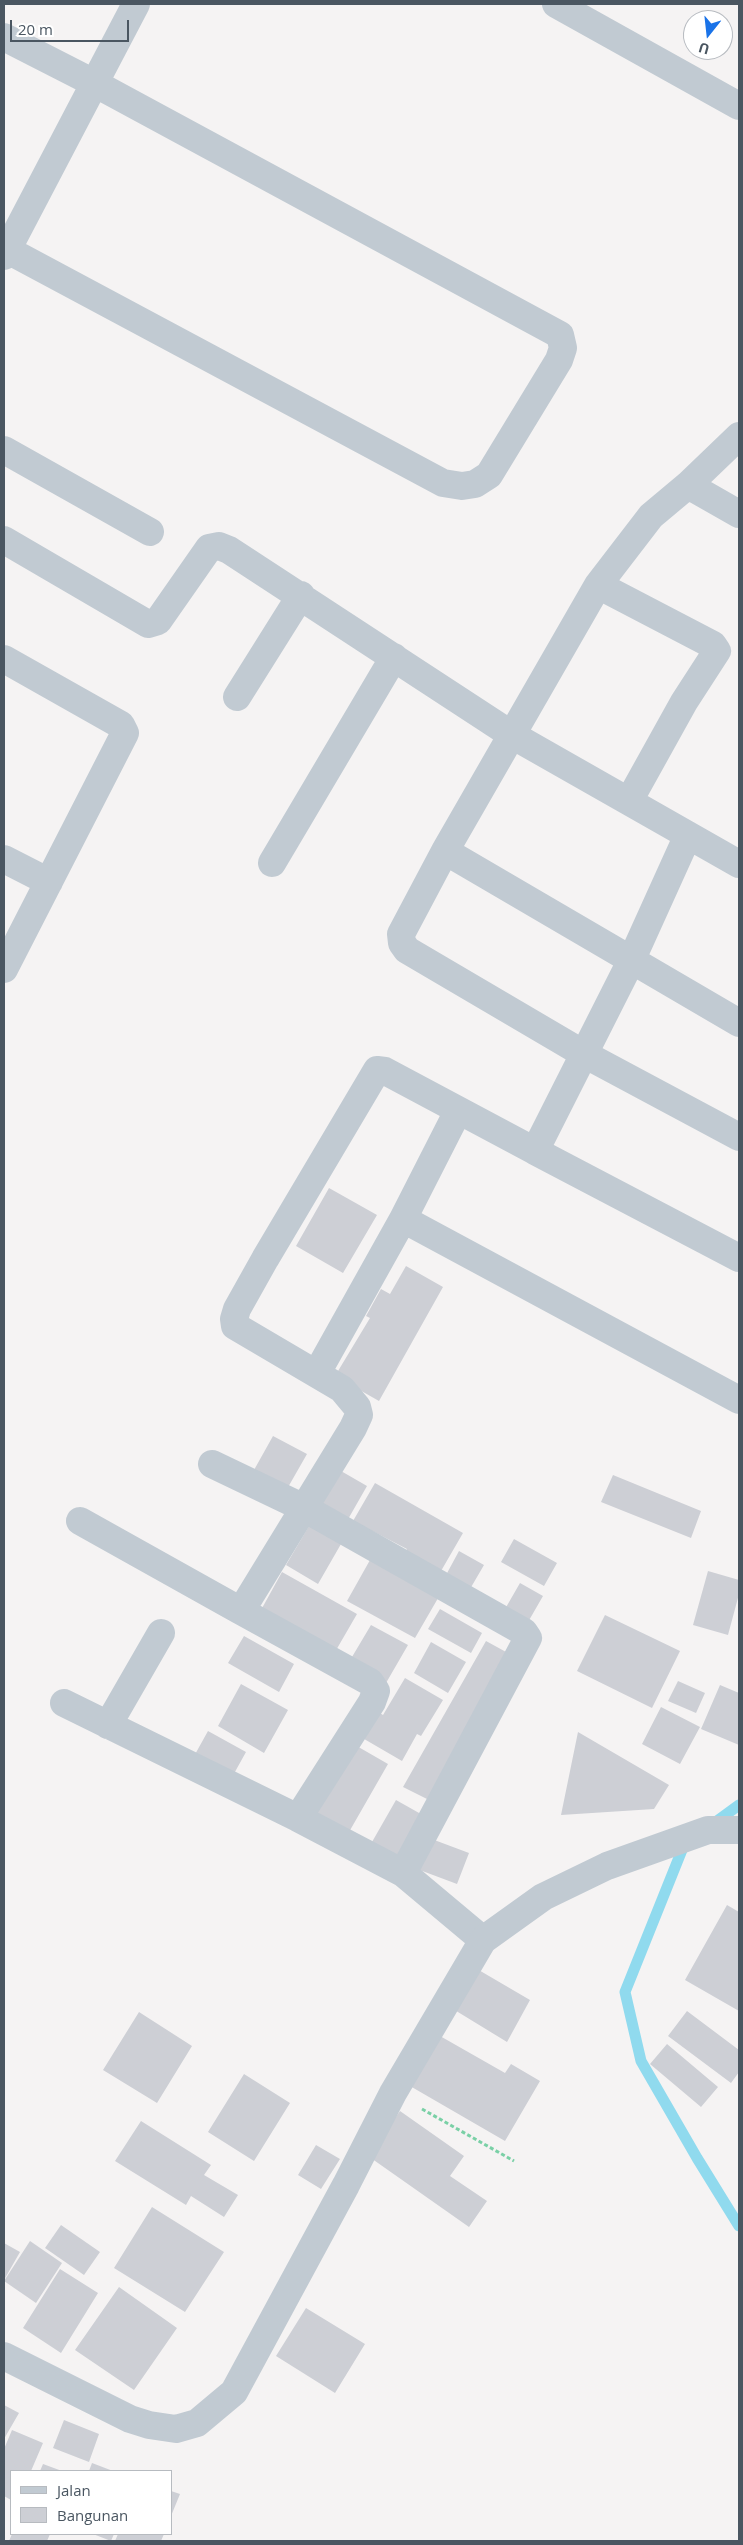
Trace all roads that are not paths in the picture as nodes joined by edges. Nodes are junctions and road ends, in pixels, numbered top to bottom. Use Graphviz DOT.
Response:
graph roads {
  1 [pos="136,4"];
  2 [pos="569,7"];
  3 [pos="4,37"];
  4 [pos="94,83"];
  5 [pos="739,106"];
  6 [pos="5,251"];
  7 [pos="739,436"];
  8 [pos="4,450"];
  9 [pos="688,485"];
  10 [pos="739,514"];
  11 [pos="150,532"];
  12 [pos="4,540"];
  13 [pos="598,585"];
  14 [pos="301,595"];
  15 [pos="394,657"];
  16 [pos="4,659"];
  17 [pos="237,697"];
  18 [pos="512,735"];
  19 [pos="629,801"];
  20 [pos="688,835"];
  21 [pos="445,851"];
  22 [pos="4,859"];
  23 [pos="272,863"];
  24 [pos="739,864"];
  25 [pos="49,882"];
  26 [pos="630,961"];
  27 [pos="4,969"];
  28 [pos="739,1023"];
  29 [pos="584,1054"];
  30 [pos="458,1111"];
  31 [pos="739,1137"];
  32 [pos="535,1151"];
  33 [pos="403,1219"];
  34 [pos="739,1258"];
  35 [pos="317,1372"];
  36 [pos="739,1400"];
  37 [pos="212,1464"];
  38 [pos="304,1508"];
  39 [pos="80,1521"];
  40 [pos="241,1610"];
  41 [pos="161,1633"];
  42 [pos="64,1703"];
  43 [pos="108,1725"];
  44 [pos="298,1818"];
  45 [pos="739,1830"];
  46 [pos="403,1873"];
  47 [pos="483,1940"];
  48 [pos="4,2356"];
  1 -- 4 [label="street"];
  2 -- 5 [label="street"];
  3 -- 4 [label="street"];
  4 -- 6 [label="street"];
  4 -- 6 [label="street"];
  7 -- 9 [label="street"];
  8 -- 11 [label="street"];
  9 -- 10 [label="street"];
  9 -- 13 [label="street"];
  12 -- 14 [label="street"];
  13 -- 18 [label="street"];
  13 -- 19 [label="street"];
  14 -- 15 [label="street"];
  14 -- 17 [label="street"];
  15 -- 18 [label="street"];
  15 -- 23 [label="street"];
  16 -- 25 [label="street"];
  18 -- 19 [label="street"];
  18 -- 21 [label="street"];
  19 -- 20 [label="street"];
  20 -- 24 [label="street"];
  20 -- 26 [label="street"];
  21 -- 26 [label="street"];
  21 -- 29 [label="street"];
  22 -- 25 [label="street"];
  25 -- 27 [label="street"];
  26 -- 28 [label="street"];
  26 -- 29 [label="street"];
  29 -- 31 [label="street"];
  29 -- 32 [label="street"];
  30 -- 32 [label="street"];
  30 -- 33 [label="street"];
  30 -- 35 [label="street"];
  32 -- 34 [label="street"];
  33 -- 35 [label="street"];
  33 -- 36 [label="street"];
  35 -- 38 [label="street"];
  37 -- 38 [label="street"];
  38 -- 40 [label="street"];
  38 -- 46 [label="street"];
  39 -- 40 [label="street"];
  40 -- 44 [label="street"];
  41 -- 43 [label="street"];
  42 -- 43 [label="street"];
  43 -- 44 [label="street"];
  44 -- 46 [label="street"];
  45 -- 47 [label="street"];
  46 -- 47 [label="street"];
  47 -- 48 [label="street"];
}
